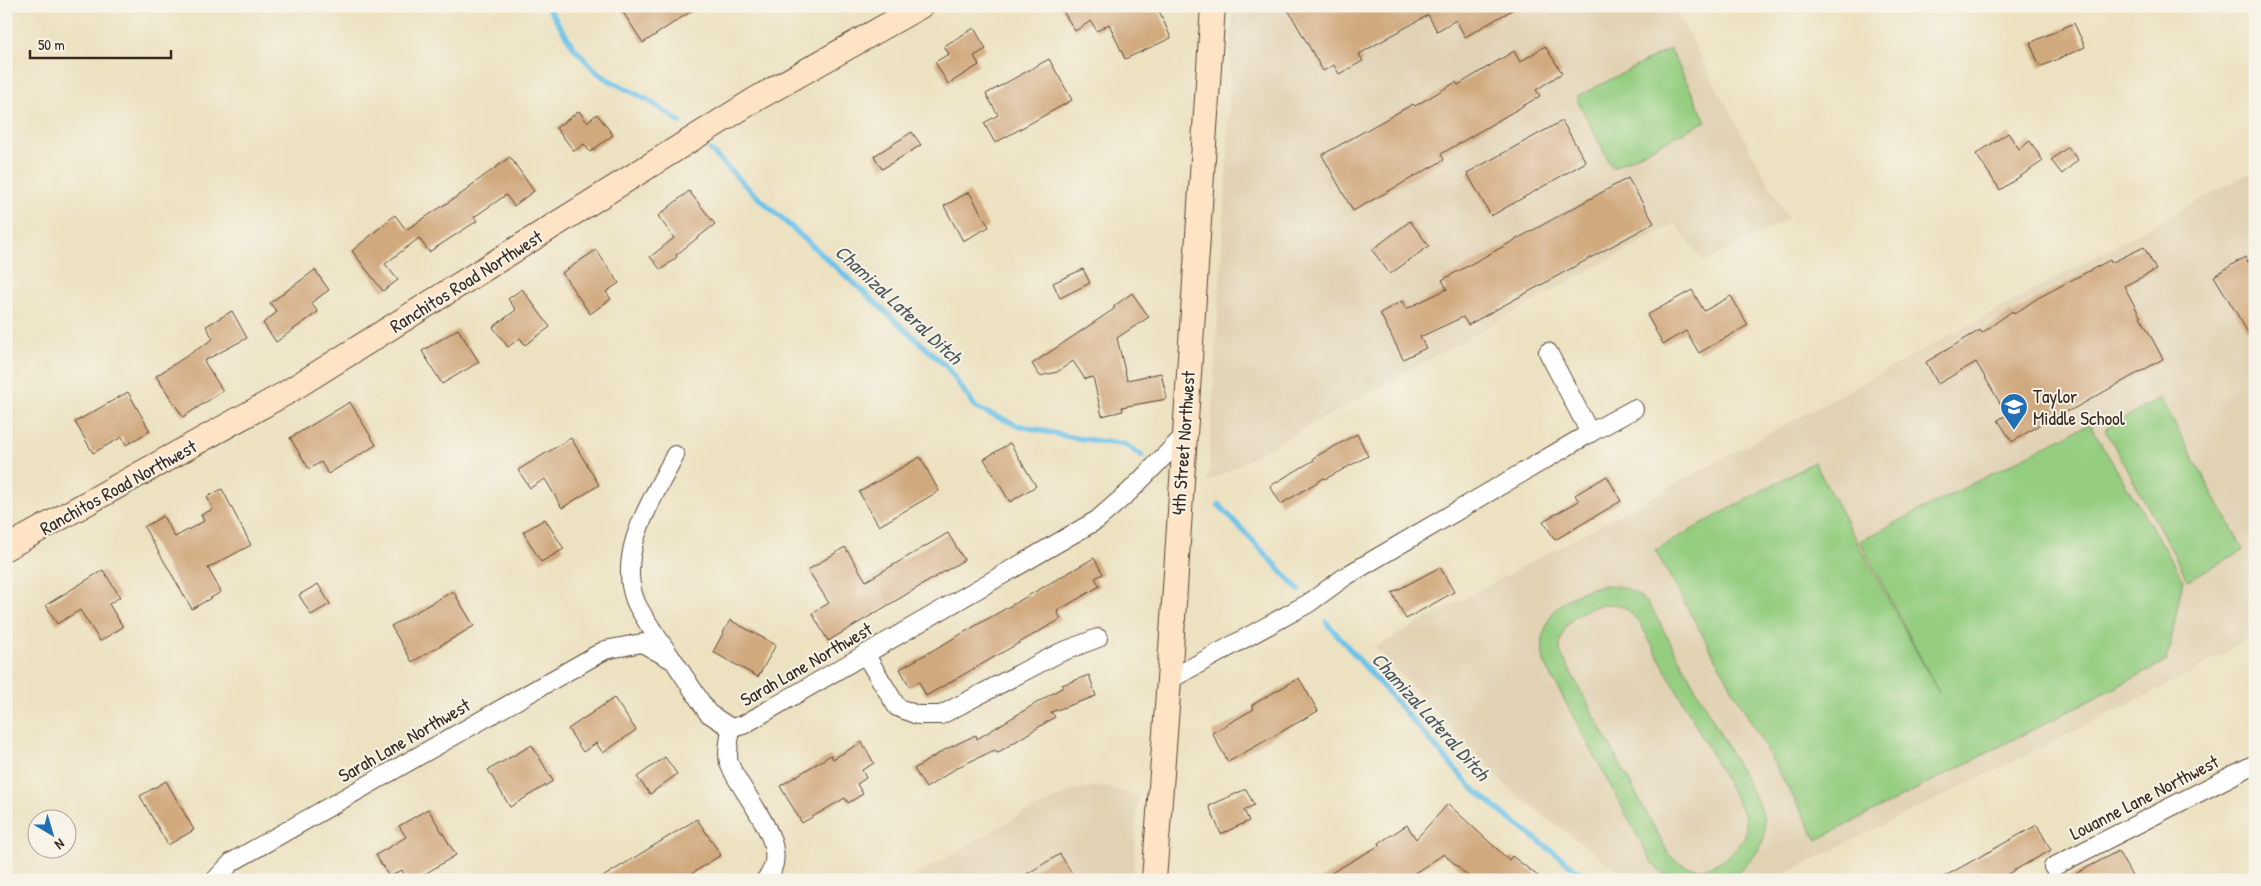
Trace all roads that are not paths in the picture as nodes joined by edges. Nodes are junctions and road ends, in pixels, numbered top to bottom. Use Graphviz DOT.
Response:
graph roads {
  1 [pos="922,6"];
  2 [pos="1213,6"];
  3 [pos="1548,352"];
  4 [pos="1634,409"];
  5 [pos="1590,433"];
  6 [pos="1183,437"];
  7 [pos="675,455"];
  8 [pos="6,548"];
  9 [pos="1098,638"];
  10 [pos="865,654"];
  11 [pos="674,661"];
  12 [pos="1169,680"];
  13 [pos="731,728"];
  14 [pos="2255,764"];
  15 [pos="2053,867"];
  16 [pos="215,880"];
  17 [pos="765,880"];
  18 [pos="1154,880"];
  1 -- 8 [label="street, Ranchitos Road Northwest"];
  2 -- 6 [label="street, 4th Street Northwest"];
  3 -- 5 [label="street"];
  4 -- 5 [label="street"];
  5 -- 12 [label="street"];
  6 -- 10 [label="street, Sarah Lane Northwest"];
  6 -- 12 [label="street, 4th Street Northwest"];
  7 -- 11 [label="street"];
  9 -- 10 [label="street"];
  10 -- 13 [label="street, Sarah Lane Northwest"];
  11 -- 13 [label="street, Sarah Lane Northwest"];
  11 -- 16 [label="street, Sarah Lane Northwest"];
  12 -- 18 [label="street, 4th Street Northwest"];
  13 -- 17 [label="street"];
  14 -- 15 [label="street, Louanne Lane Northwest"];
}
